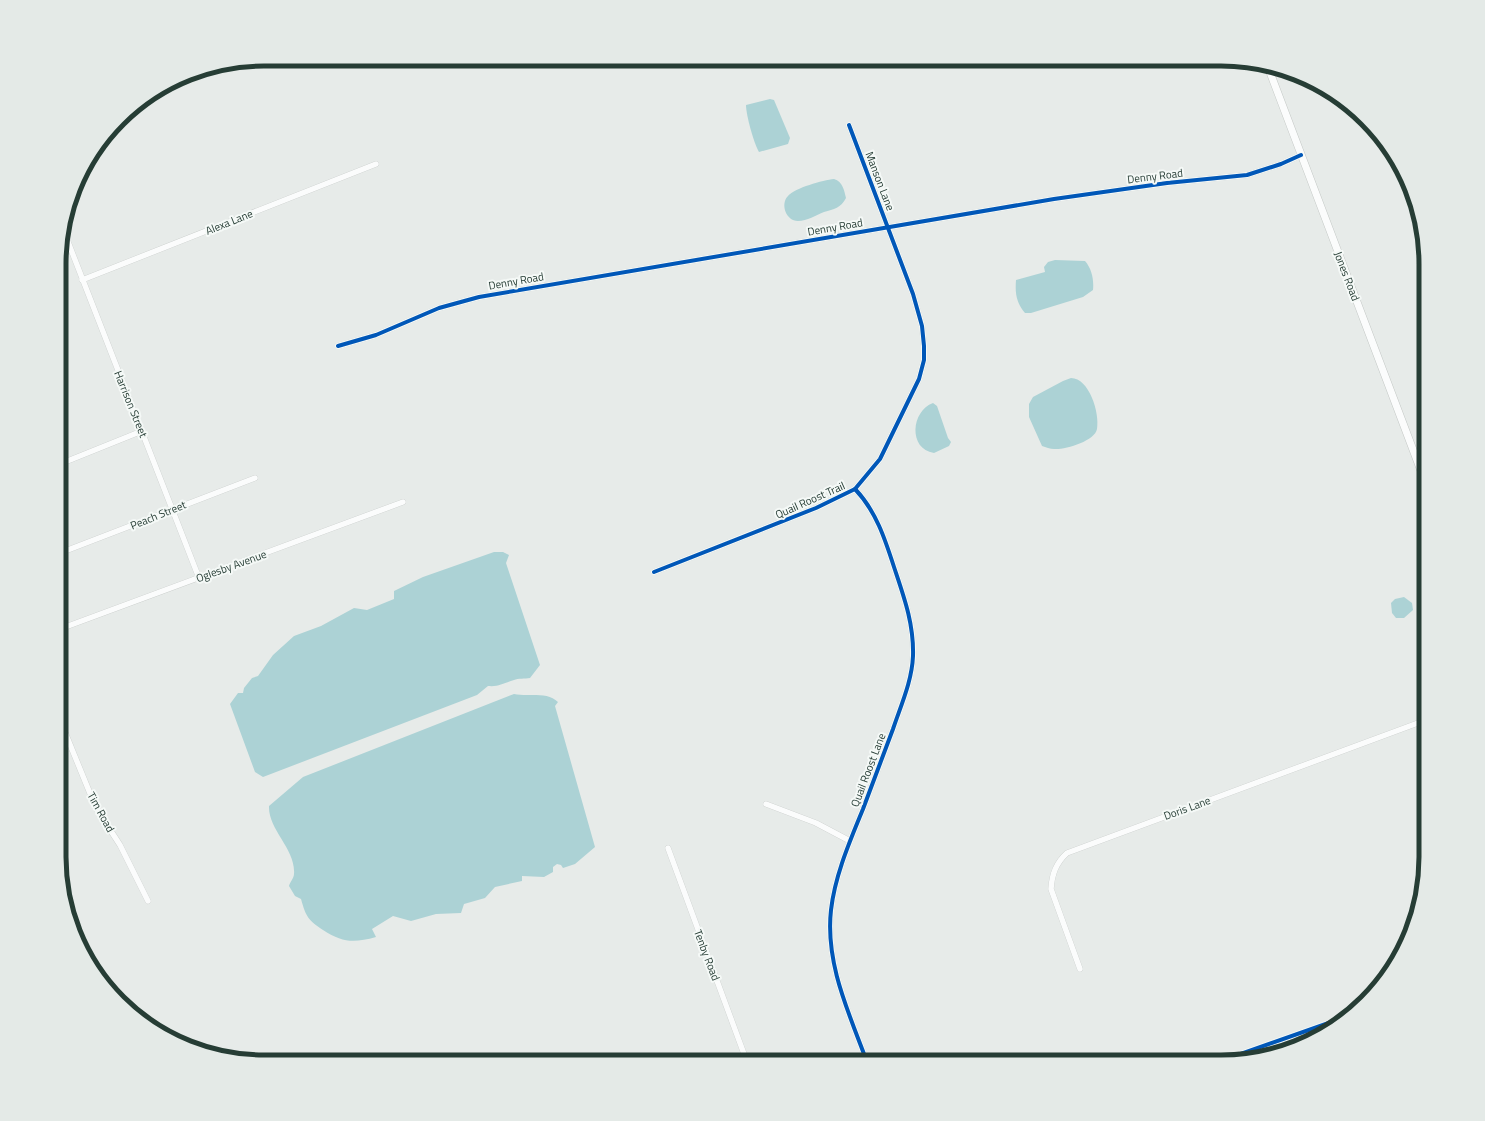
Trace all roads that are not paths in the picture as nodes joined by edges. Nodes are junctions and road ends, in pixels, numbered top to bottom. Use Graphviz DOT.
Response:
graph roads {
  1 [pos="1270,73"];
  2 [pos="849,126"];
  3 [pos="1301,155"];
  4 [pos="376,164"];
  5 [pos="889,227"];
  6 [pos="68,241"];
  7 [pos="902,265"];
  8 [pos="82,280"];
  9 [pos="338,346"];
  10 [pos="142,431"];
  11 [pos="66,462"];
  12 [pos="1419,466"];
  13 [pos="255,478"];
  14 [pos="855,490"];
  15 [pos="402,502"];
  16 [pos="173,509"];
  17 [pos="66,551"];
  18 [pos="654,572"];
  19 [pos="199,578"];
  20 [pos="66,627"];
  21 [pos="1419,723"];
  22 [pos="66,735"];
  23 [pos="766,804"];
  24 [pos="850,841"];
  25 [pos="668,848"];
  26 [pos="148,901"];
  27 [pos="1080,969"];
  28 [pos="744,1055"];
  29 [pos="864,1055"];
  1 -- 3 [label="street, Jones Road"];
  2 -- 5 [label="street, Manson Lane"];
  3 -- 5 [label="street, Denny Road"];
  3 -- 12 [label="street, Jones Road"];
  4 -- 8 [label="street, Alexa Lane"];
  5 -- 7 [label="street, Manson Lane"];
  5 -- 9 [label="street, Denny Road"];
  6 -- 8 [label="street, Harrison Street"];
  7 -- 14 [label="street, Quail Roost Trail"];
  8 -- 10 [label="street, Harrison Street"];
  10 -- 11 [label="street"];
  10 -- 16 [label="street, Harrison Street"];
  13 -- 16 [label="street, Peach Street"];
  14 -- 18 [label="street, Quail Roost Trail"];
  14 -- 24 [label="street, Quail Roost Lane"];
  15 -- 19 [label="street, Oglesby Avenue"];
  16 -- 17 [label="street, Peach Street"];
  16 -- 19 [label="street, Harrison Street"];
  19 -- 20 [label="street, Oglesby Avenue"];
  21 -- 27 [label="street, Doris Lane"];
  22 -- 26 [label="street, Tim Road"];
  23 -- 24 [label="street"];
  24 -- 29 [label="street, Quail Roost Lane"];
  25 -- 28 [label="street, Tenby Road"];
}
